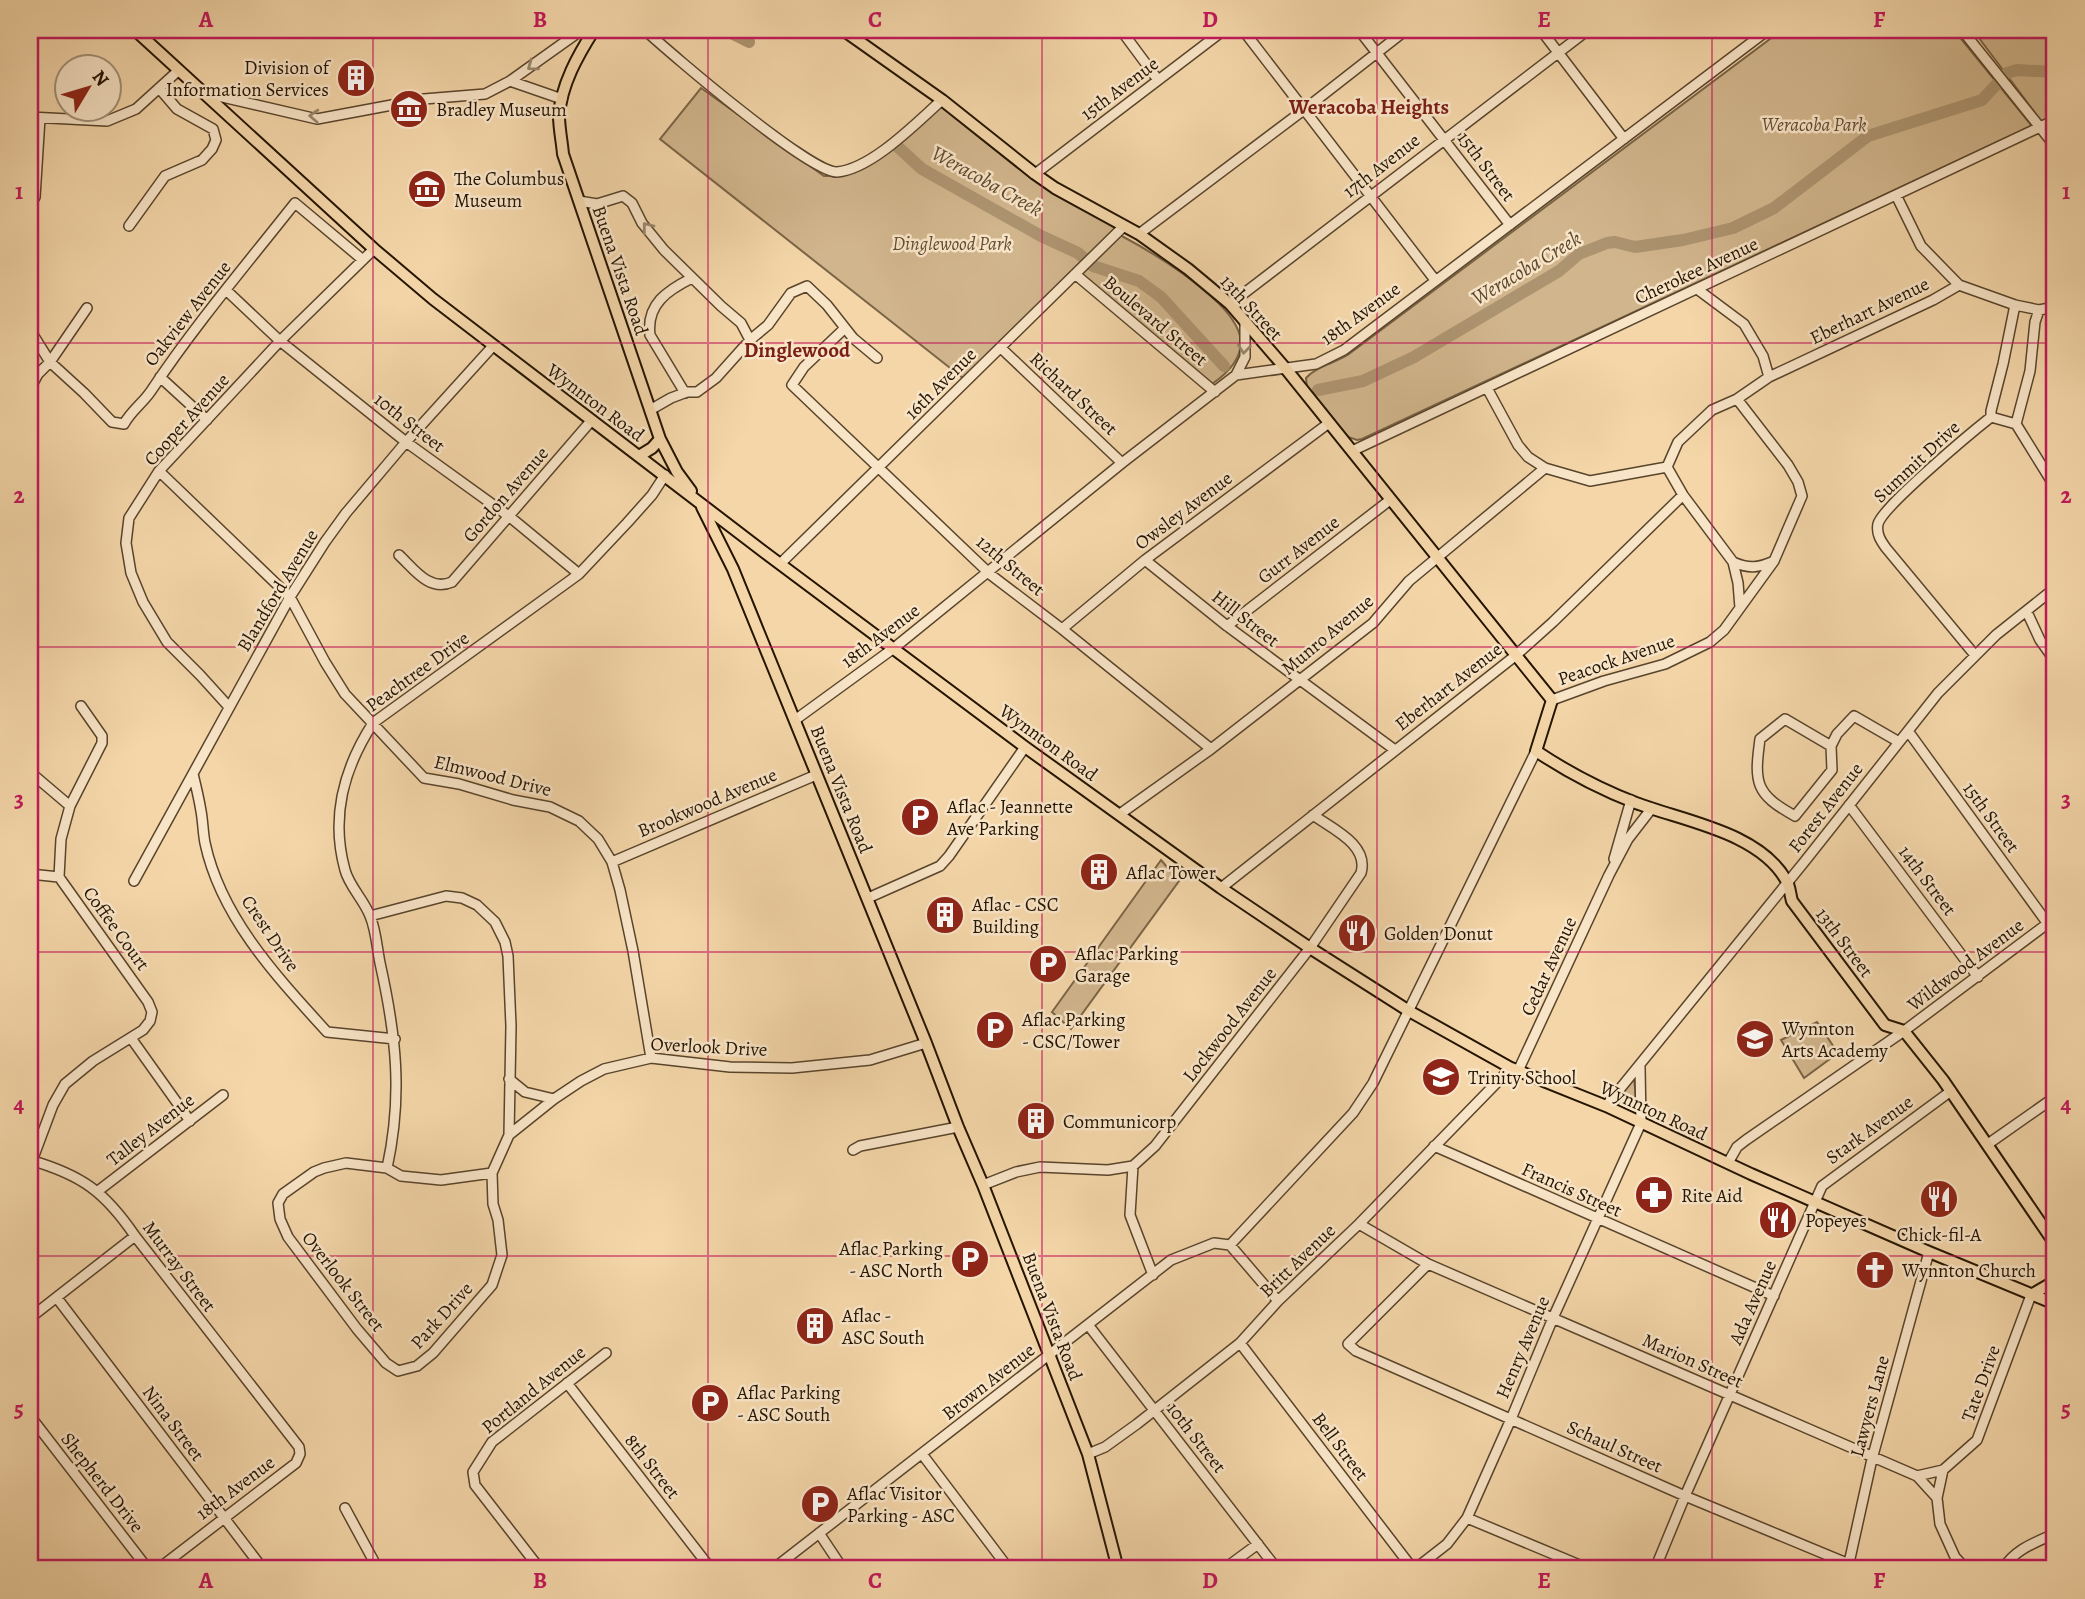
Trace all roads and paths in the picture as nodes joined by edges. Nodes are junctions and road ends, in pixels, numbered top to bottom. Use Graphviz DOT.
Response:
graph roads {
  1 [pos="135,30"];
  2 [pos="592,30"];
  3 [pos="645,30"];
  4 [pos="843,30"];
  5 [pos="1121,30"];
  6 [pos="1224,30"];
  7 [pos="1243,30"];
  8 [pos="1359,30"];
  9 [pos="1406,30"];
  10 [pos="1541,30"];
  11 [pos="1588,30"];
  12 [pos="1962,30"];
  13 [pos="1762,32"];
  14 [pos="1558,51"];
  15 [pos="1377,52"];
  16 [pos="179,70"];
  17 [pos="1158,80"];
  18 [pos="510,81"];
  19 [pos="159,88"];
  20 [pos="204,93"];
  21 [pos="562,99"];
  22 [pos="942,100"];
  23 [pos="1306,110"];
  24 [pos="30,117"];
  25 [pos="40,118"];
  26 [pos="2055,120"];
  27 [pos="2041,127"];
  28 [pos="1444,139"];
  29 [pos="1624,139"];
  30 [pos="2055,146"];
  31 [pos="1035,174"];
  32 [pos="1370,195"];
  33 [pos="1896,195"];
  34 [pos="579,201"];
  35 [pos="30,205"];
  36 [pos="1510,225"];
  37 [pos="129,226"];
  38 [pos="1124,226"];
  39 [pos="1139,234"];
  40 [pos="374,249"];
  41 [pos="363,260"];
  42 [pos="1078,270"];
  43 [pos="692,278"];
  44 [pos="1435,280"];
  45 [pos="1959,285"];
  46 [pos="1697,289"];
  47 [pos="226,290"];
  48 [pos="1230,304"];
  49 [pos="2015,306"];
  50 [pos="2055,307"];
  51 [pos="87,308"];
  52 [pos="2039,310"];
  53 [pos="1245,321"];
  54 [pos="845,328"];
  55 [pos="30,330"];
  56 [pos="750,340"];
  57 [pos="280,341"];
  58 [pos="493,346"];
  59 [pos="1001,348"];
  60 [pos="877,358"];
  61 [pos="50,362"];
  62 [pos="1286,369"];
  63 [pos="1236,376"];
  64 [pos="160,377"];
  65 [pos="1769,377"];
  66 [pos="1487,388"];
  67 [pos="30,389"];
  68 [pos="1214,392"];
  69 [pos="685,393"];
  70 [pos="1737,399"];
  71 [pos="650,410"];
  72 [pos="1991,418"];
  73 [pos="207,420"];
  74 [pos="591,421"];
  75 [pos="1329,423"];
  76 [pos="2016,424"];
  77 [pos="660,439"];
  78 [pos="406,442"];
  79 [pos="1352,451"];
  80 [pos="639,456"];
  81 [pos="1122,463"];
  82 [pos="881,467"];
  83 [pos="1667,467"];
  84 [pos="1545,468"];
  85 [pos="159,471"];
  86 [pos="665,475"];
  87 [pos="2055,486"];
  88 [pos="1683,495"];
  89 [pos="1390,500"];
  90 [pos="701,504"];
  91 [pos="510,517"];
  92 [pos="399,555"];
  93 [pos="1436,557"];
  94 [pos="1145,560"];
  95 [pos="1774,561"];
  96 [pos="1733,562"];
  97 [pos="780,564"];
  98 [pos="989,573"];
  99 [pos="579,575"];
  100 [pos="2055,588"];
  101 [pos="290,597"];
  102 [pos="1740,608"];
  103 [pos="2027,612"];
  104 [pos="1227,626"];
  105 [pos="1062,629"];
  106 [pos="894,648"];
  107 [pos="1975,654"];
  108 [pos="1515,656"];
  109 [pos="2055,661"];
  110 [pos="1300,680"];
  111 [pos="1552,700"];
  112 [pos="81,706"];
  113 [pos="229,708"];
  114 [pos="795,720"];
  115 [pos="373,723"];
  116 [pos="1908,731"];
  117 [pos="1899,742"];
  118 [pos="1831,746"];
  119 [pos="1025,747"];
  120 [pos="1211,749"];
  121 [pos="1395,750"];
  122 [pos="1536,751"];
  123 [pos="30,772"];
  124 [pos="193,774"];
  125 [pos="816,775"];
  126 [pos="1631,800"];
  127 [pos="1849,805"];
  128 [pos="70,806"];
  129 [pos="1652,808"];
  130 [pos="1121,814"];
  131 [pos="1313,815"];
  132 [pos="611,862"];
  133 [pos="30,874"];
  134 [pos="1609,875"];
  135 [pos="58,877"];
  136 [pos="134,881"];
  137 [pos="1788,882"];
  138 [pos="1221,888"];
  139 [pos="868,898"];
  140 [pos="370,916"];
  141 [pos="2052,921"];
  142 [pos="1310,948"];
  143 [pos="1978,977"];
  144 [pos="1409,1011"];
  145 [pos="1903,1031"];
  146 [pos="131,1038"];
  147 [pos="395,1039"];
  148 [pos="926,1043"];
  149 [pos="651,1058"];
  150 [pos="1641,1065"];
  151 [pos="1515,1070"];
  152 [pos="509,1079"];
  153 [pos="1951,1091"];
  154 [pos="223,1094"];
  155 [pos="2055,1097"];
  156 [pos="554,1099"];
  157 [pos="1606,1106"];
  158 [pos="190,1121"];
  159 [pos="1641,1123"];
  160 [pos="958,1128"];
  161 [pos="509,1135"];
  162 [pos="1988,1144"];
  163 [pos="1434,1146"];
  164 [pos="853,1150"];
  165 [pos="31,1160"];
  166 [pos="1728,1163"];
  167 [pos="1133,1166"];
  168 [pos="387,1168"];
  169 [pos="492,1173"];
  170 [pos="984,1185"];
  171 [pos="98,1191"];
  172 [pos="1815,1202"];
  173 [pos="1597,1219"];
  174 [pos="1359,1224"];
  175 [pos="135,1237"];
  176 [pos="1230,1244"];
  177 [pos="2055,1244"];
  178 [pos="1930,1252"];
  179 [pos="1428,1264"];
  180 [pos="1153,1275"];
  181 [pos="2055,1281"];
  182 [pos="2031,1295"];
  183 [pos="1774,1296"];
  184 [pos="57,1297"];
  185 [pos="1278,1301"];
  186 [pos="2055,1302"];
  187 [pos="30,1318"];
  188 [pos="1553,1318"];
  189 [pos="1089,1326"];
  190 [pos="1240,1343"];
  191 [pos="606,1353"];
  192 [pos="378,1354"];
  193 [pos="1049,1356"];
  194 [pos="567,1383"];
  195 [pos="1731,1395"];
  196 [pos="1154,1410"];
  197 [pos="30,1416"];
  198 [pos="1511,1419"];
  199 [pos="279,1423"];
  200 [pos="922,1454"];
  201 [pos="1088,1454"];
  202 [pos="1872,1459"];
  203 [pos="1943,1470"];
  204 [pos="1917,1476"];
  205 [pos="1685,1496"];
  206 [pos="1937,1498"];
  207 [pos="345,1508"];
  208 [pos="224,1517"];
  209 [pos="1467,1518"];
  210 [pos="819,1533"];
  211 [pos="2054,1534"];
  212 [pos="1258,1544"];
  213 [pos="1847,1566"];
  214 [pos="148,1569"];
  215 [pos="158,1569"];
  216 [pos="264,1569"];
  217 [pos="378,1569"];
  218 [pos="540,1569"];
  219 [pos="711,1569"];
  220 [pos="774,1569"];
  221 [pos="843,1569"];
  222 [pos="1009,1569"];
  223 [pos="1118,1569"];
  224 [pos="1223,1569"];
  225 [pos="1278,1569"];
  226 [pos="1414,1569"];
  227 [pos="1589,1569"];
  228 [pos="1655,1569"];
  229 [pos="1861,1569"];
  230 [pos="1966,1569"];
  231 [pos="2003,1569"];
  1 -- 16 [label="main road, Wynnton Road"];
  2 -- 18 [label="street, one-way"];
  2 -- 21 [label="main road, Buena Vista Road"];
  3 -- 22 [label="street"];
  4 -- 22 [label="main road, 13th Street"];
  5 -- 17 [label="street"];
  6 -- 17 [label="street, 15th Avenue"];
  7 -- 23 [label="street"];
  8 -- 15 [label="street, 15th Street"];
  9 -- 15 [label="street"];
  10 -- 14 [label="street"];
  11 -- 14 [label="street, 17th Avenue"];
  12 -- 27 [label="street"];
  13 -- 29 [label="street, 18th Avenue"];
  14 -- 28 [label="street, 17th Avenue"];
  14 -- 29 [label="street"];
  15 -- 23 [label="street"];
  15 -- 28 [label="street, 15th Street"];
  16 -- 19 [label="street"];
  16 -- 20 [label="main road, Wynnton Road"];
  17 -- 31 [label="street, 15th Avenue"];
  18 -- 20 [label="street, one-way"];
  18 -- 21 [label="street"];
  19 -- 25 [label="street"];
  19 -- 37 [label="street"];
  20 -- 40 [label="main road, Wynnton Road"];
  21 -- 34 [label="main road, Buena Vista Road"];
  22 -- 31 [label="main road, 13th Street"];
  23 -- 32 [label="street"];
  23 -- 39 [label="street"];
  24 -- 25 [label="street"];
  25 -- 35 [label="street"];
  26 -- 27 [label="street, Cherokee Avenue"];
  27 -- 30 [label="street"];
  27 -- 33 [label="street, Cherokee Avenue"];
  28 -- 32 [label="street, 17th Avenue"];
  28 -- 36 [label="street, 15th Street"];
  29 -- 36 [label="street, 18th Avenue"];
  31 -- 38 [label="main road, 13th Street"];
  32 -- 44 [label="street"];
  32 -- 48 [label="street, 17th Avenue"];
  33 -- 45 [label="street"];
  33 -- 46 [label="street, Cherokee Avenue"];
  43 -- 34 [label="street, one-way"];
  34 -- 71 [label="main road, Buena Vista Road"];
  36 -- 44 [label="street, 18th Avenue"];
  38 -- 39 [label="main road, 13th Street"];
  38 -- 42 [label="street, 16th Avenue"];
  39 -- 48 [label="main road, 13th Street"];
  40 -- 41 [label="street, Cooper Avenue"];
  40 -- 58 [label="main road, Wynnton Road"];
  41 -- 47 [label="street, Oakview Avenue"];
  41 -- 57 [label="street, Cooper Avenue"];
  42 -- 59 [label="street, 16th Avenue"];
  42 -- 68 [label="street, Boulevard Street"];
  43 -- 56 [label="street"];
  43 -- 69 [label="street"];
  44 -- 62 [label="street, 18th Avenue"];
  45 -- 49 [label="street"];
  45 -- 65 [label="street, Eberhart Avenue"];
  46 -- 65 [label="street"];
  46 -- 66 [label="street, Cherokee Avenue"];
  47 -- 57 [label="street, 10th Street"];
  47 -- 64 [label="street, Oakview Avenue"];
  48 -- 53 [label="main road, 13th Street"];
  49 -- 52 [label="street"];
  49 -- 72 [label="street"];
  50 -- 52 [label="street"];
  51 -- 61 [label="street"];
  52 -- 76 [label="street"];
  53 -- 62 [label="main road, 13th Street"];
  53 -- 63 [label="street, one-way"];
  54 -- 56 [label="street"];
  54 -- 60 [label="street"];
  54 -- 82 [label="street, 12th Street"];
  55 -- 61 [label="street"];
  56 -- 69 [label="street"];
  57 -- 73 [label="street, Cooper Avenue"];
  57 -- 78 [label="street, 10th Street"];
  58 -- 74 [label="main road, Wynnton Road"];
  58 -- 78 [label="street, Blandford Avenue"];
  59 -- 81 [label="street, Richard Street"];
  59 -- 82 [label="street, 16th Avenue"];
  61 -- 64 [label="street, Oakview Avenue"];
  61 -- 67 [label="street"];
  62 -- 63 [label="street, 18th Avenue"];
  62 -- 75 [label="main road, 13th Street"];
  63 -- 68 [label="street, 18th Avenue"];
  64 -- 73 [label="street"];
  65 -- 70 [label="street, Eberhart Avenue"];
  66 -- 79 [label="street, Cherokee Avenue"];
  66 -- 84 [label="street"];
  68 -- 81 [label="street, 18th Avenue"];
  69 -- 71 [label="street"];
  70 -- 83 [label="street, Eberhart Avenue"];
  70 -- 95 [label="street, Peacock Avenue"];
  71 -- 77 [label="main road, Buena Vista Road"];
  72 -- 76 [label="street"];
  72 -- 107 [label="street, Summit Drive"];
  73 -- 85 [label="street, Cooper Avenue"];
  74 -- 80 [label="main road, Wynnton Road"];
  74 -- 91 [label="street, Gordon Avenue"];
  75 -- 79 [label="main road, 13th Street"];
  75 -- 94 [label="street, Owsley Avenue"];
  76 -- 87 [label="street"];
  77 -- 80 [label="main road"];
  77 -- 90 [label="main road, Buena Vista Road"];
  78 -- 91 [label="street, 10th Street"];
  78 -- 101 [label="street, Blandford Avenue"];
  79 -- 89 [label="main road, 13th Street"];
  80 -- 86 [label="main road, Wynnton Road"];
  81 -- 98 [label="street, 18th Avenue"];
  82 -- 97 [label="street, 16th Avenue"];
  82 -- 98 [label="street, 12th Street"];
  83 -- 84 [label="street"];
  83 -- 88 [label="street"];
  84 -- 93 [label="street, Munro Avenue"];
  85 -- 101 [label="street, Elmwood Drive"];
  85 -- 113 [label="street, Cooper Avenue"];
  86 -- 90 [label="main road, Wynnton Road"];
  86 -- 99 [label="street, Peachtree Drive"];
  88 -- 96 [label="street"];
  88 -- 108 [label="street, Eberhart Avenue"];
  89 -- 93 [label="main road, 13th Street"];
  89 -- 104 [label="street, Gurr Avenue"];
  90 -- 97 [label="main road, Wynnton Road"];
  90 -- 114 [label="main road, Buena Vista Road"];
  91 -- 92 [label="street, Gordon Avenue"];
  91 -- 99 [label="street, 10th Street"];
  93 -- 108 [label="main road, 13th Street"];
  93 -- 110 [label="street, Munro Avenue"];
  94 -- 104 [label="street, Hill Street"];
  94 -- 105 [label="street, Owsley Avenue"];
  95 -- 96 [label="street"];
  95 -- 102 [label="street, Peacock Avenue"];
  96 -- 102 [label="street"];
  97 -- 106 [label="main road, Wynnton Road"];
  98 -- 105 [label="street, 12th Street"];
  98 -- 106 [label="street, 18th Avenue"];
  99 -- 115 [label="street, Peachtree Drive"];
  100 -- 103 [label="street, Forest Avenue"];
  101 -- 113 [label="street, Blandford Avenue"];
  101 -- 115 [label="street, Elmwood Drive"];
  102 -- 111 [label="street, Peacock Avenue"];
  103 -- 107 [label="street, Forest Avenue"];
  103 -- 109 [label="street"];
  104 -- 110 [label="street, Hill Street"];
  105 -- 120 [label="street, 12th Street"];
  106 -- 114 [label="street, 18th Avenue"];
  106 -- 119 [label="main road, Wynnton Road"];
  107 -- 116 [label="street, Forest Avenue"];
  108 -- 111 [label="main road, 13th Street"];
  108 -- 121 [label="street, Eberhart Avenue"];
  110 -- 120 [label="street, Munro Avenue"];
  110 -- 121 [label="street, Hill Street"];
  111 -- 122 [label="main road, Peacock Avenue"];
  112 -- 128 [label="street"];
  113 -- 124 [label="street, Blandford Avenue"];
  114 -- 125 [label="main road, Buena Vista Road"];
  115 -- 132 [label="street, Elmwood Drive"];
  115 -- 140 [label="street, Peachtree Drive"];
  116 -- 117 [label="street, Forest Avenue"];
  116 -- 141 [label="street, 15th Street"];
  117 -- 118 [label="street"];
  117 -- 127 [label="street, Forest Avenue"];
  118 -- 118 [label="street"];
  119 -- 130 [label="main road, Wynnton Road"];
  119 -- 139 [label="street"];
  120 -- 130 [label="street, Munro Avenue"];
  121 -- 131 [label="street, Eberhart Avenue"];
  122 -- 126 [label="main road, 13th Street"];
  122 -- 144 [label="street, Peacock Avenue"];
  123 -- 128 [label="street"];
  124 -- 136 [label="street, Blandford Avenue"];
  124 -- 147 [label="street, Crest Drive"];
  125 -- 132 [label="street, Brookwood Avenue"];
  125 -- 139 [label="main road, Buena Vista Road"];
  126 -- 129 [label="main road, 13th Street"];
  126 -- 134 [label="street"];
  127 -- 137 [label="street, Forest Avenue"];
  127 -- 143 [label="street, 14th Street"];
  128 -- 135 [label="street"];
  129 -- 134 [label="street"];
  129 -- 137 [label="main road, 13th Street"];
  130 -- 138 [label="main road, Wynnton Road"];
  131 -- 138 [label="street, Eberhart Avenue"];
  131 -- 142 [label="street, Lockwood Avenue"];
  132 -- 149 [label="street, Elmwood Drive"];
  133 -- 135 [label="street, Coffee Court"];
  134 -- 151 [label="street, Cedar Avenue"];
  135 -- 146 [label="street, Coffee Court"];
  137 -- 145 [label="main road, 13th Street"];
  137 -- 150 [label="street, Forest Avenue"];
  138 -- 142 [label="main road, Wynnton Road"];
  139 -- 148 [label="main road, Buena Vista Road"];
  140 -- 147 [label="street, Peachtree Drive"];
  140 -- 152 [label="street, Park Drive"];
  141 -- 143 [label="street, Wildwood Avenue"];
  142 -- 144 [label="main road, Wynnton Road"];
  142 -- 167 [label="street, Lockwood Avenue"];
  143 -- 145 [label="street, Wildwood Avenue"];
  144 -- 151 [label="main road, Wynnton Road"];
  144 -- 176 [label="street"];
  145 -- 153 [label="main road, 13th Street"];
  145 -- 166 [label="street, Wildwood Avenue"];
  146 -- 158 [label="street"];
  146 -- 165 [label="street"];
  147 -- 168 [label="street, Peachtree Drive"];
  148 -- 149 [label="street, Overlook Drive"];
  148 -- 160 [label="main road, Buena Vista Road"];
  149 -- 156 [label="street, Overlook Drive"];
  150 -- 157 [label="street, Forest Avenue"];
  150 -- 159 [label="street"];
  151 -- 157 [label="main road, Wynnton Road"];
  151 -- 163 [label="street, Britt Avenue"];
  152 -- 156 [label="street"];
  152 -- 161 [label="street, Park Drive"];
  153 -- 162 [label="main road, 13th Street"];
  153 -- 172 [label="street, Stark Avenue"];
  154 -- 158 [label="street, Talley Avenue"];
  155 -- 162 [label="street"];
  156 -- 161 [label="street, Overlook Drive"];
  157 -- 159 [label="main road, Wynnton Road"];
  158 -- 171 [label="street, Talley Avenue"];
  159 -- 166 [label="main road, Wynnton Road"];
  159 -- 173 [label="street, Henry Avenue"];
  160 -- 164 [label="street"];
  160 -- 170 [label="main road, Buena Vista Road"];
  161 -- 169 [label="street, Park Drive"];
  162 -- 177 [label="main road, 13th Street"];
  163 -- 173 [label="street, Francis Street"];
  163 -- 174 [label="street, Britt Avenue"];
  165 -- 171 [label="street, Murray Street"];
  166 -- 172 [label="main road, Wynnton Road"];
  167 -- 170 [label="street"];
  167 -- 180 [label="street"];
  168 -- 169 [label="street"];
  168 -- 192 [label="street, Overlook Street"];
  169 -- 192 [label="street, Park Drive"];
  170 -- 193 [label="main road, Buena Vista Road"];
  171 -- 175 [label="street, Murray Street"];
  172 -- 178 [label="main road, Wynnton Road"];
  172 -- 183 [label="street, Ada Avenue"];
  173 -- 183 [label="street, Francis Street"];
  173 -- 188 [label="street, Henry Avenue"];
  174 -- 179 [label="street, Marion Street"];
  174 -- 185 [label="street, Britt Avenue"];
  175 -- 184 [label="street"];
  175 -- 199 [label="street, Murray Street"];
  176 -- 180 [label="street, Brown Avenue"];
  176 -- 185 [label="street"];
  178 -- 182 [label="main road, Wynnton Road"];
  178 -- 202 [label="street, Lawyers Lane"];
  179 -- 188 [label="street, Marion Street"];
  179 -- 198 [label="street, Schaul Street"];
  180 -- 189 [label="street, Brown Avenue"];
  181 -- 182 [label="main road"];
  182 -- 186 [label="main road, Wynnton Road"];
  182 -- 203 [label="street, Tate Drive"];
  183 -- 195 [label="street, Ada Avenue"];
  184 -- 187 [label="street"];
  184 -- 208 [label="street, Nina Street"];
  185 -- 190 [label="street, Britt Avenue"];
  188 -- 195 [label="street, Marion Street"];
  188 -- 198 [label="street, Henry Avenue"];
  189 -- 193 [label="street, Brown Avenue"];
  189 -- 196 [label="street, 10th Street"];
  190 -- 196 [label="street, Britt Avenue"];
  190 -- 226 [label="street, Bell Street"];
  191 -- 194 [label="street, Portland Avenue"];
  193 -- 200 [label="street, Brown Avenue"];
  193 -- 201 [label="main road, Buena Vista Road"];
  194 -- 218 [label="street, Portland Avenue"];
  194 -- 219 [label="street, 8th Street"];
  195 -- 202 [label="street, Marion Street"];
  195 -- 205 [label="street, Ada Avenue"];
  196 -- 201 [label="street, Britt Avenue"];
  196 -- 212 [label="street, 10th Street"];
  197 -- 214 [label="street, Shepherd Drive"];
  198 -- 205 [label="street, Schaul Street"];
  198 -- 209 [label="street, Henry Avenue"];
  199 -- 208 [label="street, 18th Avenue"];
  200 -- 210 [label="street, Brown Avenue"];
  200 -- 222 [label="street"];
  201 -- 223 [label="main road, Buena Vista Road"];
  202 -- 204 [label="street, Marion Street"];
  202 -- 213 [label="street, Lawyers Lane"];
  203 -- 204 [label="street, Tate Drive"];
  203 -- 206 [label="street"];
  204 -- 206 [label="street, Marion Street"];
  205 -- 213 [label="street, Schaul Street"];
  205 -- 228 [label="street, Ada Avenue"];
  206 -- 230 [label="street"];
  207 -- 217 [label="street"];
  208 -- 215 [label="street, 18th Avenue"];
  208 -- 216 [label="street, Nina Street"];
  209 -- 226 [label="street, Henry Avenue"];
  209 -- 227 [label="street"];
  210 -- 220 [label="street, Brown Avenue"];
  210 -- 221 [label="street"];
  211 -- 231 [label="street"];
  212 -- 224 [label="street"];
  212 -- 225 [label="street, 10th Street"];
  213 -- 229 [label="street, Schaul Street"];
}
